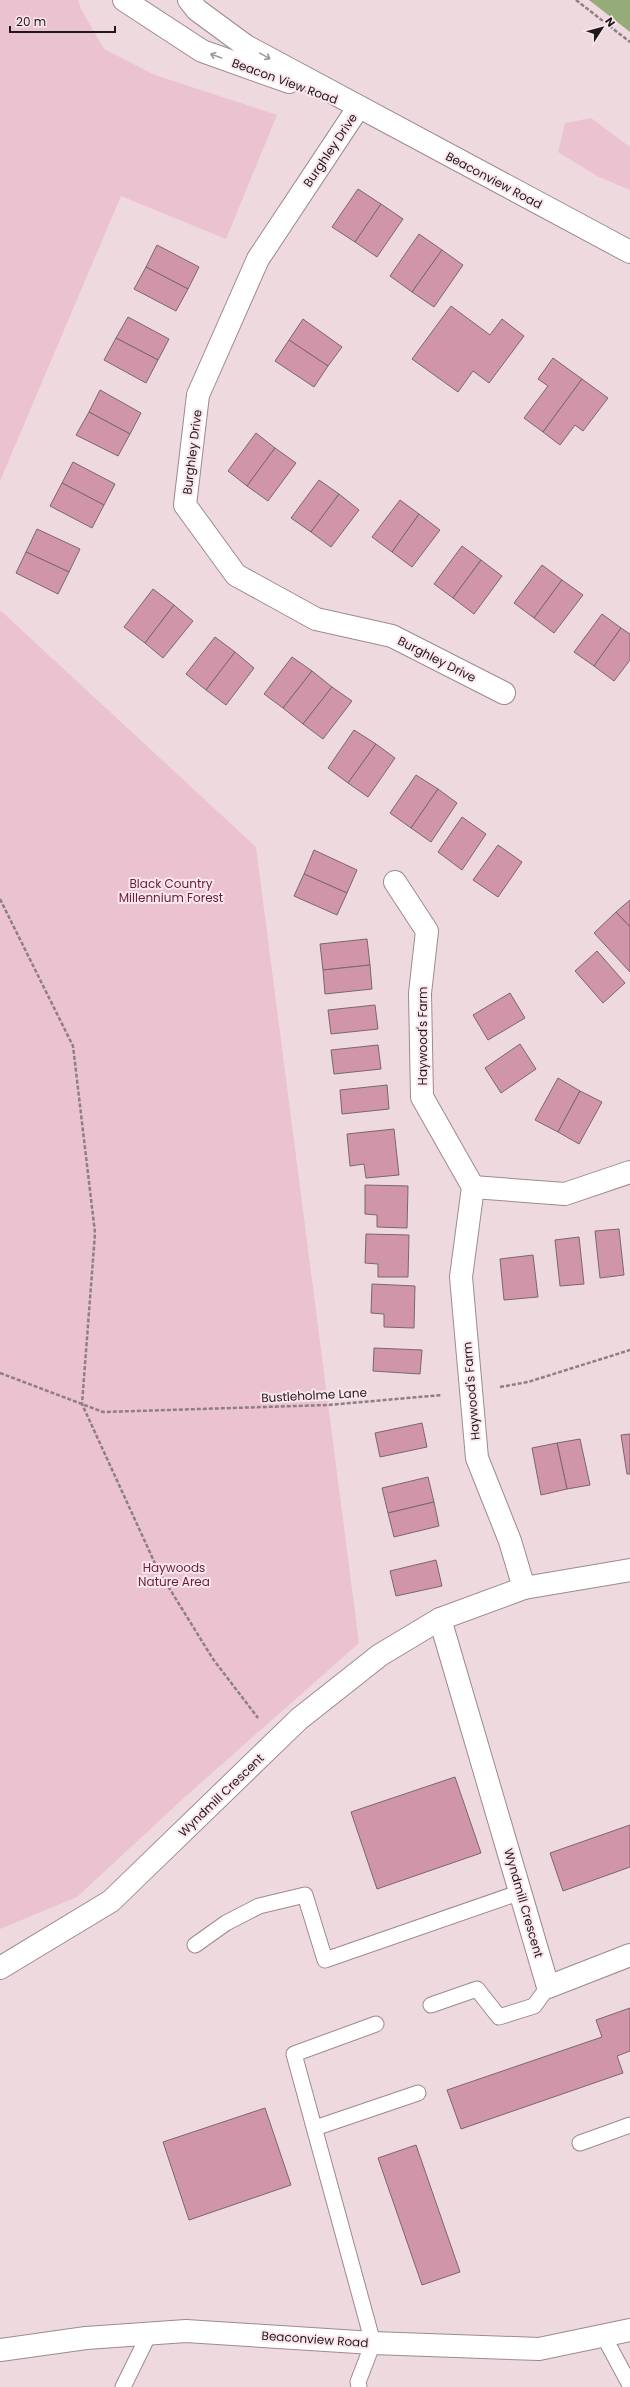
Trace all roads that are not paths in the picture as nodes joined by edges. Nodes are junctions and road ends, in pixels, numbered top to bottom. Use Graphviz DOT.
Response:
graph roads {
  1 [pos="124,0"];
  2 [pos="189,0"];
  3 [pos="358,108"];
  4 [pos="630,252"];
  5 [pos="504,693"];
  6 [pos="395,882"];
  7 [pos="630,1172"];
  8 [pos="473,1187"];
  9 [pos="630,1570"];
  10 [pos="524,1588"];
  11 [pos="440,1619"];
  12 [pos="521,1892"];
  13 [pos="195,1945"];
  14 [pos="630,1955"];
  15 [pos="0,1968"];
  16 [pos="548,1987"];
  17 [pos="431,2005"];
  18 [pos="376,2024"];
  19 [pos="418,2092"];
  20 [pos="630,2125"];
  21 [pos="315,2128"];
  22 [pos="580,2143"];
  23 [pos="630,2330"];
  24 [pos="149,2334"];
  25 [pos="603,2335"];
  26 [pos="373,2343"];
  27 [pos="0,2350"];
  28 [pos="630,2384"];
  29 [pos="123,2387"];
  30 [pos="359,2387"];
  3 -- 1 [label="street, Beacon View Road, one-way"];
  2 -- 3 [label="street, Beacon View Road, one-way"];
  3 -- 4 [label="street, Beaconview Road"];
  3 -- 5 [label="street, Burghley Drive"];
  6 -- 8 [label="street, Haywood's Farm"];
  7 -- 8 [label="street"];
  8 -- 10 [label="street, Haywood's Farm"];
  9 -- 10 [label="street, Wyndmill Crescent"];
  10 -- 11 [label="street, Wyndmill Crescent"];
  11 -- 12 [label="street, Wyndmill Crescent"];
  11 -- 15 [label="street, Wyndmill Crescent"];
  12 -- 13 [label="lane"];
  12 -- 16 [label="street, Wyndmill Crescent"];
  14 -- 16 [label="street"];
  16 -- 17 [label="lane"];
  18 -- 21 [label="lane"];
  19 -- 21 [label="lane"];
  20 -- 22 [label="lane"];
  21 -- 26 [label="lane"];
  23 -- 25 [label="street, Beaconview Road"];
  24 -- 26 [label="street, Beaconview Road"];
  24 -- 27 [label="street, Beaconview Road"];
  24 -- 29 [label="lane"];
  25 -- 26 [label="street, Beaconview Road"];
  25 -- 28 [label="lane"];
  26 -- 30 [label="lane"];
}
